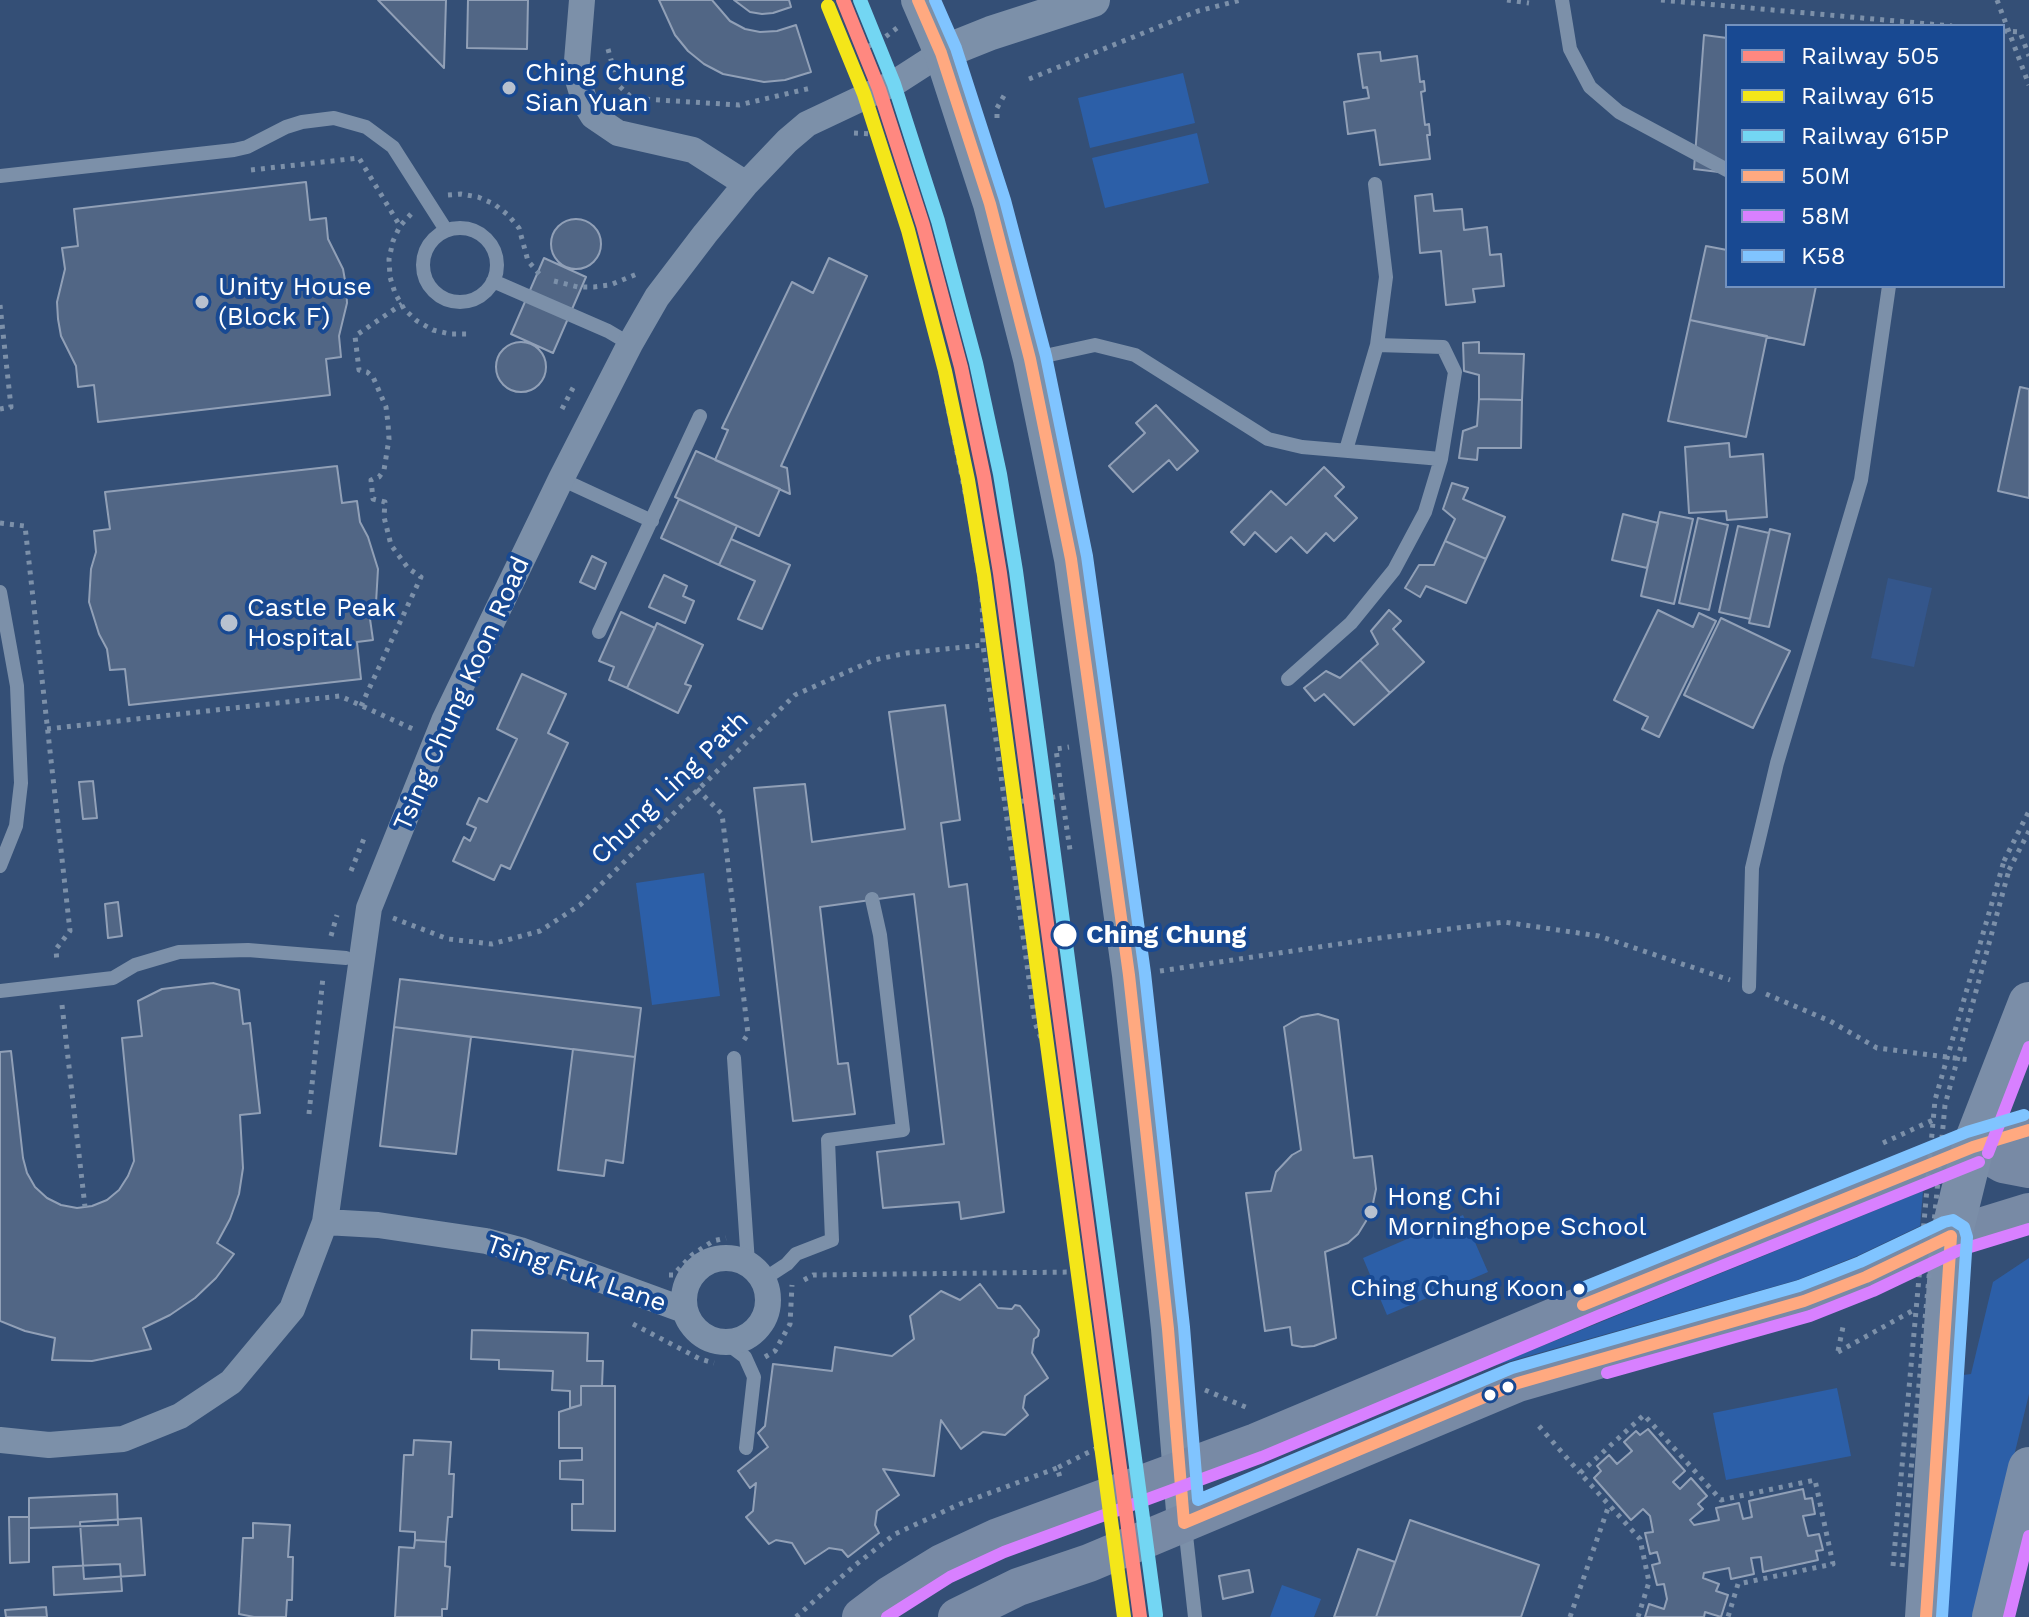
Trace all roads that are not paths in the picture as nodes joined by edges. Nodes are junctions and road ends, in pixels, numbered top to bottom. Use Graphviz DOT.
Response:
graph roads {
  1 [pos="582,0"];
  2 [pos="918,0"];
  3 [pos="1093,0"];
  4 [pos="1562,0"];
  5 [pos="941,53"];
  6 [pos="1725,169"];
  7 [pos="0,176"];
  8 [pos="746,184"];
  9 [pos="1375,184"];
  10 [pos="446,230"];
  11 [pos="493,281"];
  12 [pos="1889,288"];
  13 [pos="630,344"];
  14 [pos="1377,345"];
  15 [pos="1030,359"];
  16 [pos="700,416"];
  17 [pos="1346,450"];
  18 [pos="1441,459"];
  19 [pos="561,479"];
  20 [pos="652,521"];
  21 [pos="0,592"];
  22 [pos="599,632"];
  23 [pos="1288,679"];
  24 [pos="0,866"];
  25 [pos="872,899"];
  26 [pos="346,958"];
  27 [pos="1749,987"];
  28 [pos="0,991"];
  29 [pos="2029,1003"];
  30 [pos="734,1058"];
  31 [pos="2029,1130"];
  32 [pos="1973,1147"];
  33 [pos="2029,1169"];
  34 [pos="2029,1212"];
  35 [pos="325,1222"];
  36 [pos="1951,1236"];
  37 [pos="753,1260"];
  38 [pos="684,1310"];
  39 [pos="725,1342"];
  40 [pos="0,1440"];
  41 [pos="746,1448"];
  42 [pos="2029,1468"];
  43 [pos="1180,1471"];
  44 [pos="1184,1523"];
  45 [pos="861,1617"];
  46 [pos="957,1617"];
  47 [pos="1195,1617"];
  48 [pos="1926,1617"];
  49 [pos="1993,1617"];
  1 -- 8 [label="street"];
  2 -- 5 [label="street"];
  3 -- 5 [label="street, Tsing Chung Koon Road"];
  4 -- 6 [label="lane"];
  5 -- 8 [label="street, Tsing Chung Koon Road"];
  5 -- 15 [label="street"];
  7 -- 10 [label="lane"];
  8 -- 13 [label="street, Tsing Chung Koon Road"];
  9 -- 14 [label="lane"];
  10 -- 11 [label="lane"];
  10 -- 11 [label="lane"];
  11 -- 13 [label="lane"];
  12 -- 27 [label="lane"];
  13 -- 19 [label="street, Tsing Chung Koon Road"];
  14 -- 17 [label="lane"];
  14 -- 18 [label="lane"];
  15 -- 17 [label="lane"];
  15 -- 43 [label="street"];
  16 -- 20 [label="lane"];
  17 -- 18 [label="lane"];
  18 -- 23 [label="lane"];
  19 -- 20 [label="lane"];
  19 -- 35 [label="street, Tsing Chung Koon Road"];
  20 -- 22 [label="lane"];
  21 -- 24 [label="lane"];
  25 -- 37 [label="lane"];
  26 -- 28 [label="lane"];
  29 -- 32 [label="main road"];
  30 -- 37 [label="lane"];
  31 -- 32 [label="main road"];
  32 -- 33 [label="main road"];
  32 -- 36 [label="main road"];
  32 -- 43 [label="main road"];
  34 -- 36 [label="main road"];
  35 -- 38 [label="street, Tsing Fuk Lane"];
  35 -- 40 [label="street, Tsing Chung Koon Road"];
  36 -- 44 [label="main road"];
  36 -- 48 [label="main road"];
  37 -- 38 [label="street, Tsing Fuk Lane"];
  37 -- 39 [label="street"];
  38 -- 39 [label="street, Tsing Fuk Lane"];
  39 -- 41 [label="lane"];
  42 -- 49 [label="main road"];
  43 -- 44 [label="street"];
  43 -- 45 [label="main road"];
  44 -- 46 [label="main road"];
  44 -- 47 [label="lane"];
}
